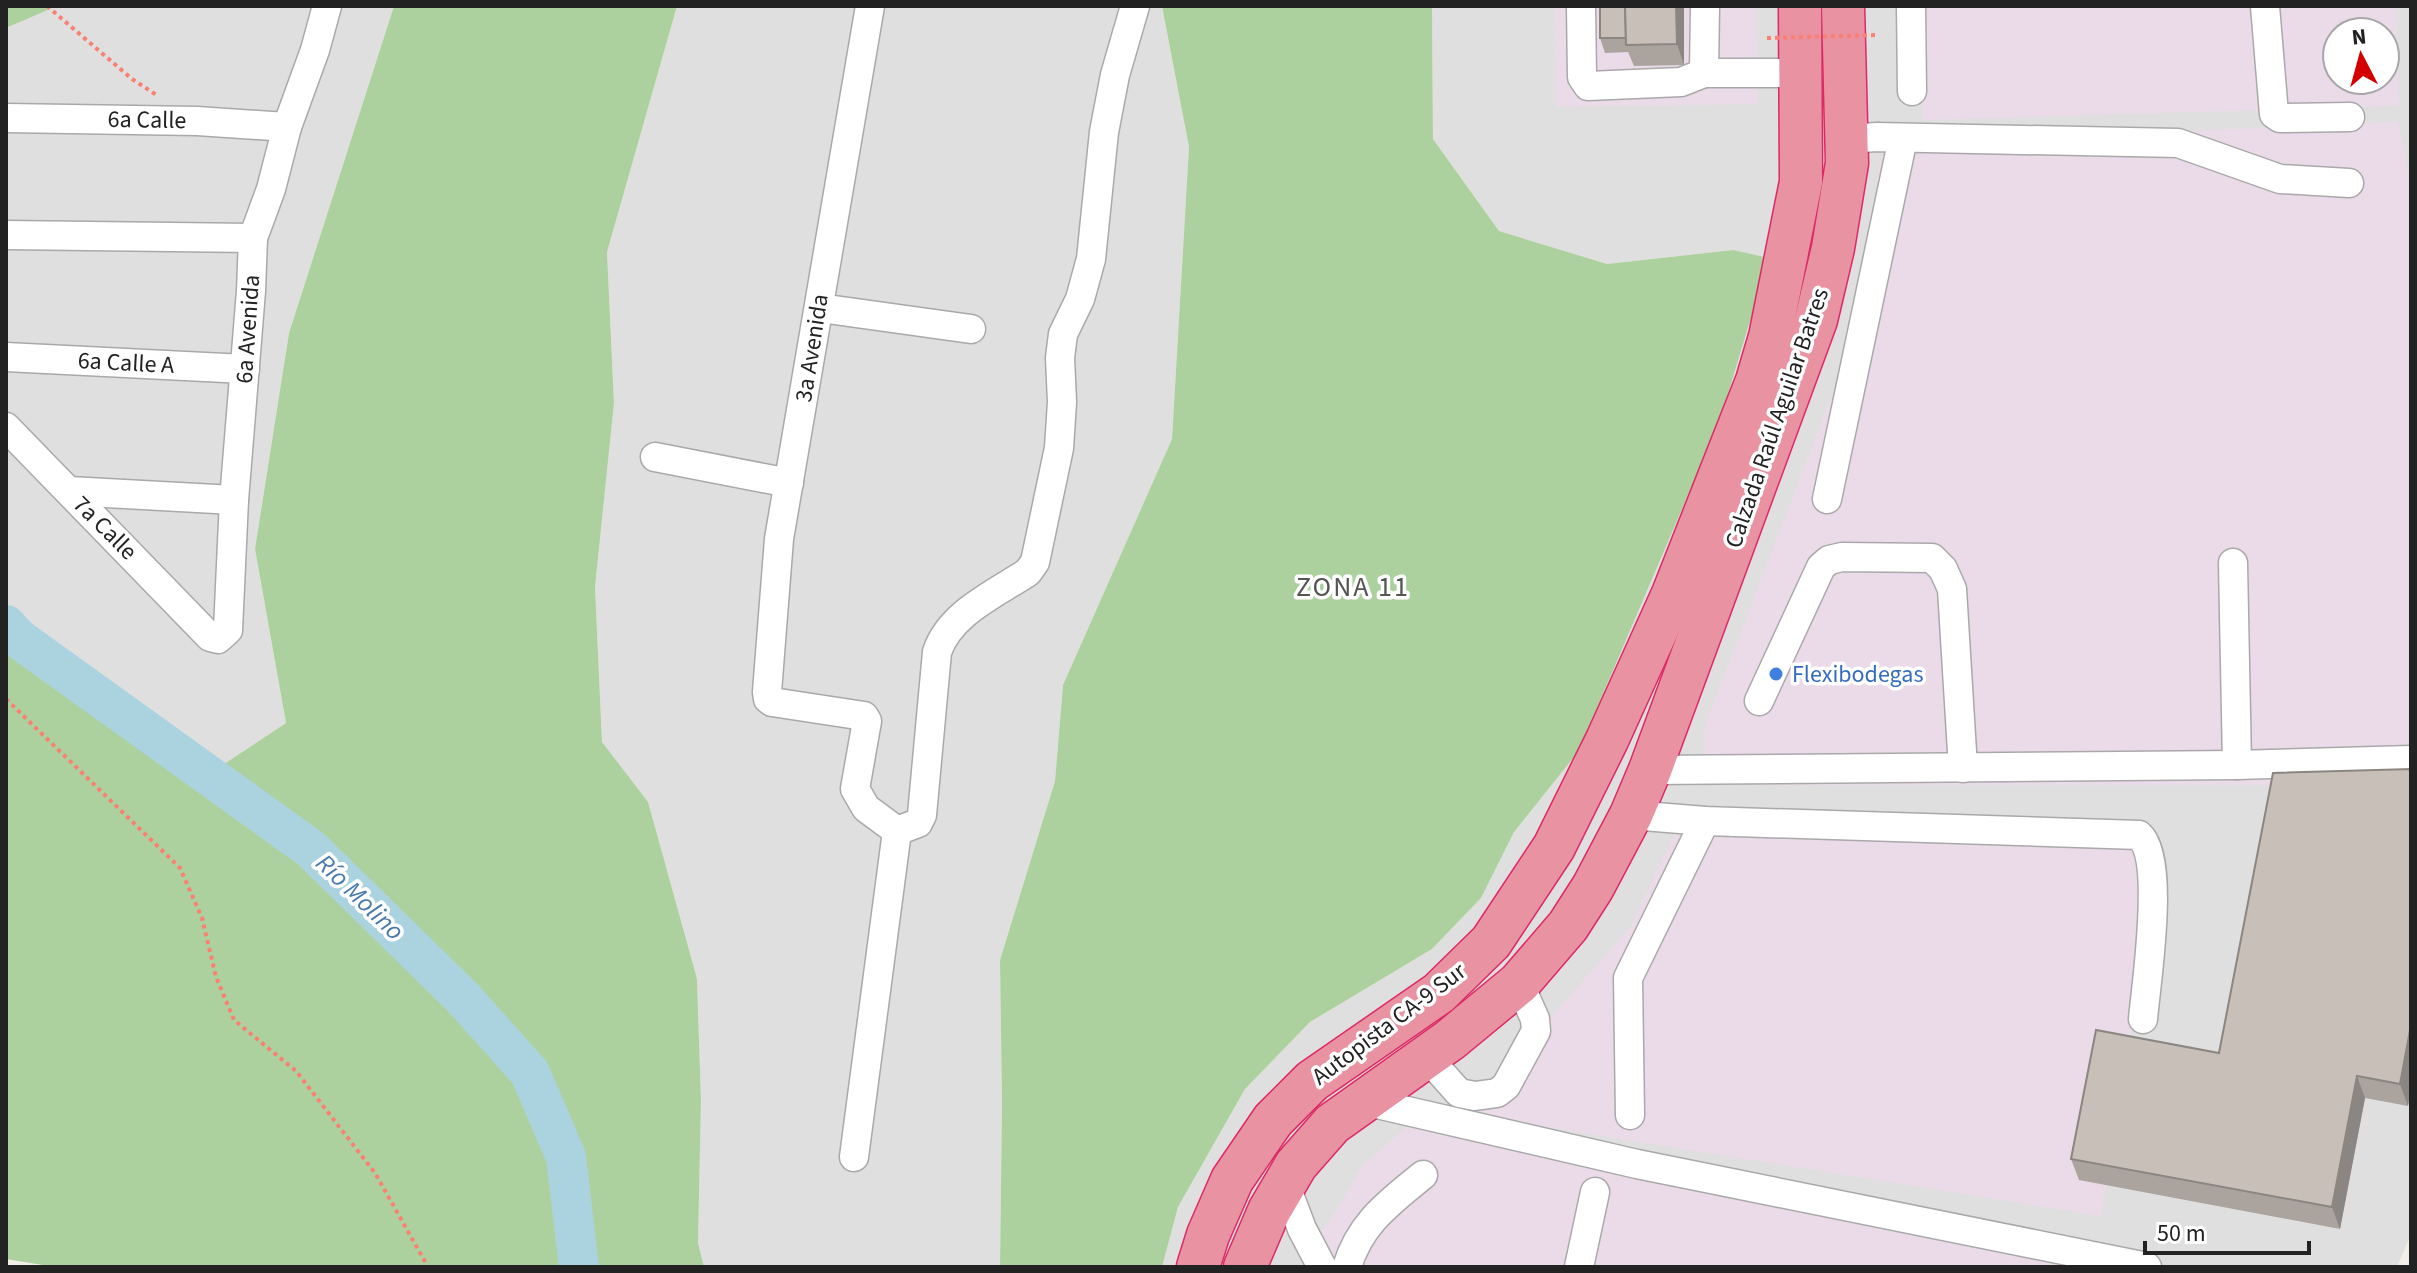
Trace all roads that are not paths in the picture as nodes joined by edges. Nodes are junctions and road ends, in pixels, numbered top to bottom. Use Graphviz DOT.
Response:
graph roads {
  1 [pos="327,6"];
  2 [pos="870,6"];
  3 [pos="1135,6"];
  4 [pos="1581,6"];
  5 [pos="1705,6"];
  6 [pos="1800,6"];
  7 [pos="1843,6"];
  8 [pos="1911,6"];
  9 [pos="2265,6"];
  10 [pos="1704,73"];
  11 [pos="1801,73"];
  12 [pos="1912,91"];
  13 [pos="2350,117"];
  14 [pos="6,118"];
  15 [pos="287,127"];
  16 [pos="1903,138"];
  17 [pos="1846,139"];
  18 [pos="2349,183"];
  19 [pos="6,235"];
  20 [pos="253,238"];
  21 [pos="820,308"];
  22 [pos="971,329"];
  23 [pos="6,357"];
  24 [pos="245,369"];
  25 [pos="6,427"];
  26 [pos="655,457"];
  27 [pos="789,483"];
  28 [pos="69,491"];
  29 [pos="1827,499"];
  30 [pos="234,500"];
  31 [pos="2233,563"];
  32 [pos="204,628"];
  33 [pos="1759,701"];
  34 [pos="1607,740"];
  35 [pos="2411,760"];
  36 [pos="2237,765"];
  37 [pos="1963,768"];
  38 [pos="1650,770"];
  39 [pos="1631,815"];
  40 [pos="1705,821"];
  41 [pos="897,831"];
  42 [pos="1519,983"];
  43 [pos="2143,1019"];
  44 [pos="1427,1057"];
  45 [pos="1364,1101"];
  46 [pos="1630,1115"];
  47 [pos="854,1157"];
  48 [pos="1423,1175"];
  49 [pos="1285,1184"];
  50 [pos="1595,1192"];
  51 [pos="1198,1267"];
  52 [pos="1245,1267"];
  53 [pos="1322,1267"];
  54 [pos="1347,1267"];
  55 [pos="1579,1267"];
  56 [pos="2147,1267"];
  1 -- 15 [label="street, 6a Avenida"];
  2 -- 21 [label="street, 3a Avenida"];
  3 -- 41 [label="street"];
  4 -- 10 [label="street"];
  5 -- 10 [label="street"];
  6 -- 11 [label="highway, Calzada Raúl Aguilar Batres"];
  7 -- 17 [label="highway, Calzada Raúl Aguilar Batres"];
  8 -- 12 [label="street"];
  9 -- 13 [label="street"];
  10 -- 11 [label="street"];
  11 -- 34 [label="highway, Calzada Raúl Aguilar Batres"];
  14 -- 15 [label="street, 6a Calle"];
  15 -- 20 [label="street, 6a Avenida"];
  16 -- 17 [label="street"];
  16 -- 18 [label="street"];
  16 -- 29 [label="street"];
  17 -- 38 [label="highway, Calzada Raúl Aguilar Batres"];
  19 -- 20 [label="street"];
  20 -- 24 [label="street, 6a Avenida"];
  21 -- 22 [label="street"];
  21 -- 27 [label="street, 3a Avenida"];
  23 -- 24 [label="street, 6a Calle A"];
  24 -- 30 [label="street, 6a Avenida"];
  25 -- 28 [label="street, 7a Calle"];
  26 -- 27 [label="street"];
  27 -- 41 [label="street, 3a Avenida"];
  28 -- 30 [label="street"];
  28 -- 32 [label="street, 7a Calle"];
  30 -- 32 [label="street, 6a Avenida"];
  31 -- 36 [label="street"];
  33 -- 37 [label="street"];
  34 -- 38 [label="highway"];
  34 -- 51 [label="highway, Autopista CA-9 Sur"];
  35 -- 36 [label="street"];
  36 -- 37 [label="street"];
  37 -- 38 [label="street"];
  38 -- 39 [label="highway, Autopista CA-9 Sur"];
  39 -- 40 [label="street"];
  39 -- 42 [label="highway, Autopista CA-9 Sur"];
  40 -- 43 [label="street"];
  40 -- 46 [label="street"];
  41 -- 47 [label="street"];
  42 -- 44 [label="highway, Autopista CA-9 Sur"];
  42 -- 44 [label="street"];
  44 -- 45 [label="highway, Autopista CA-9 Sur"];
  45 -- 49 [label="highway, Autopista CA-9 Sur"];
  45 -- 56 [label="street"];
  48 -- 54 [label="street"];
  49 -- 52 [label="highway, Autopista CA-9 Sur"];
  49 -- 53 [label="street"];
  50 -- 55 [label="street"];
}
